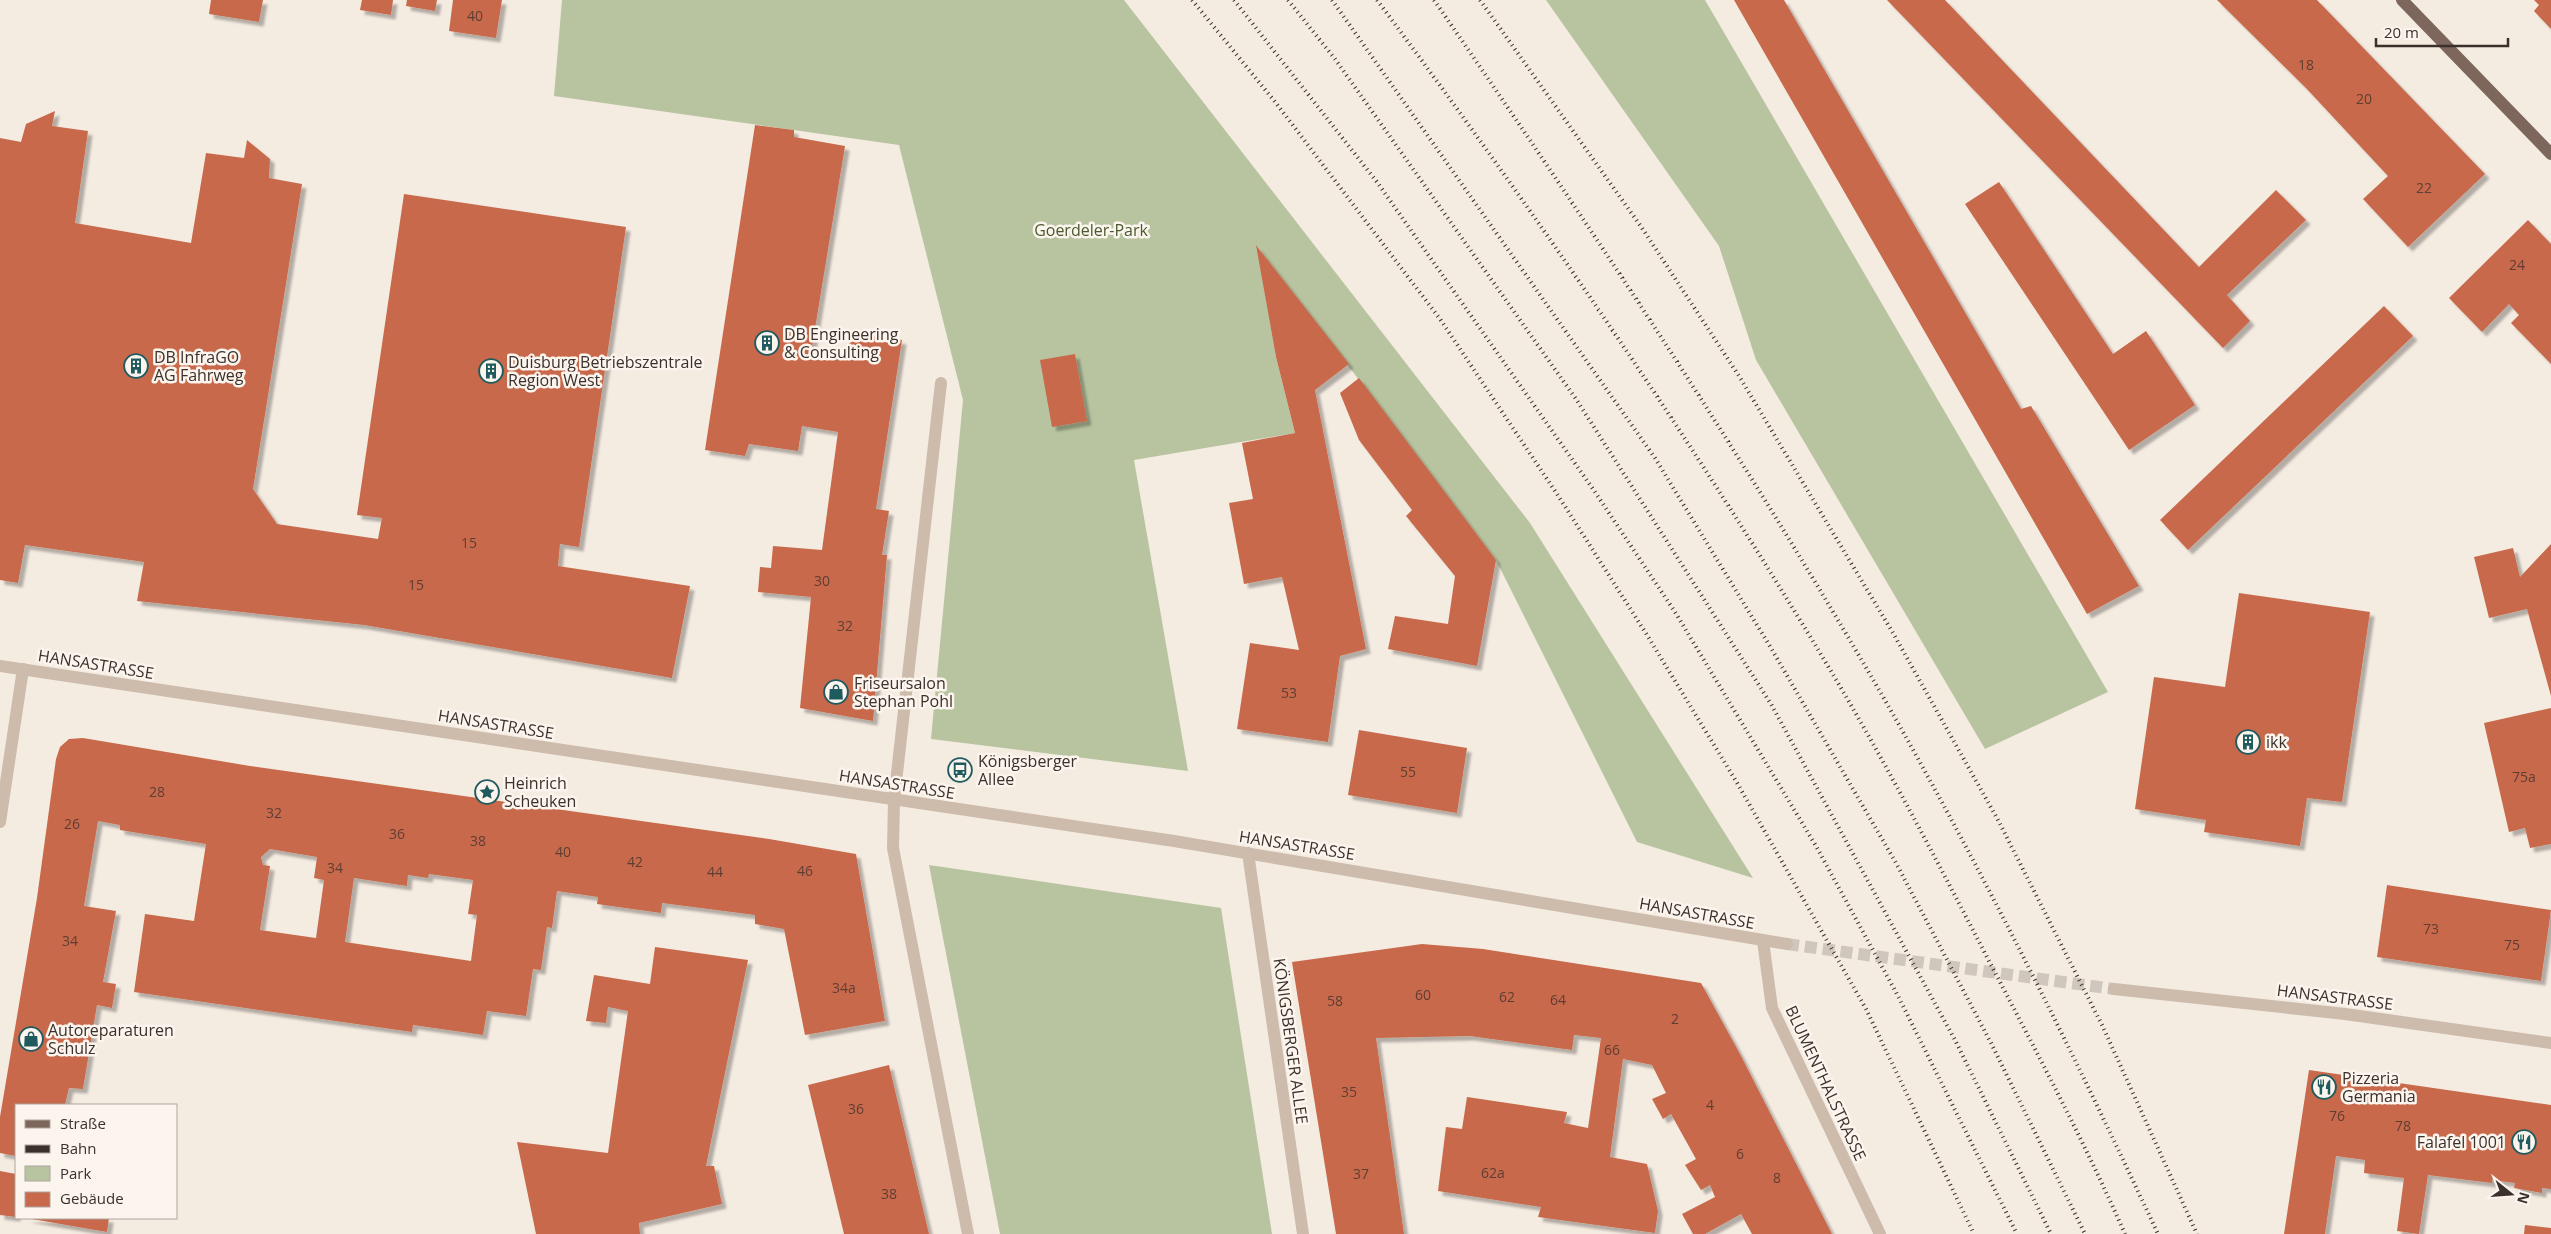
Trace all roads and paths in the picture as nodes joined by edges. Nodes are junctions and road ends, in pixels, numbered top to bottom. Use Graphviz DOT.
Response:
graph roads {
  1 [pos="2402,0"];
  2 [pos="2551,154"];
  3 [pos="941,384"];
  4 [pos="0,666"];
  5 [pos="23,669"];
  6 [pos="894,800"];
  7 [pos="0,822"];
  8 [pos="1248,853"];
  9 [pos="1763,940"];
  10 [pos="1787,944"];
  11 [pos="2114,988"];
  12 [pos="2551,1043"];
  13 [pos="968,1234"];
  14 [pos="1303,1234"];
  15 [pos="1880,1234"];
  1 -- 2 [label="main road"];
  3 -- 6 [label="street"];
  4 -- 5 [label="street, HANSASTRASSE"];
  5 -- 6 [label="street, HANSASTRASSE"];
  5 -- 7 [label="street"];
  6 -- 8 [label="street, HANSASTRASSE"];
  6 -- 13 [label="street"];
  8 -- 9 [label="street, HANSASTRASSE"];
  8 -- 14 [label="street, KÖNIGSBERGER ALLEE"];
  9 -- 10 [label="street, HANSASTRASSE"];
  9 -- 15 [label="street, BLUMENTHALSTRASSE"];
  11 -- 12 [label="street, HANSASTRASSE"];
}
